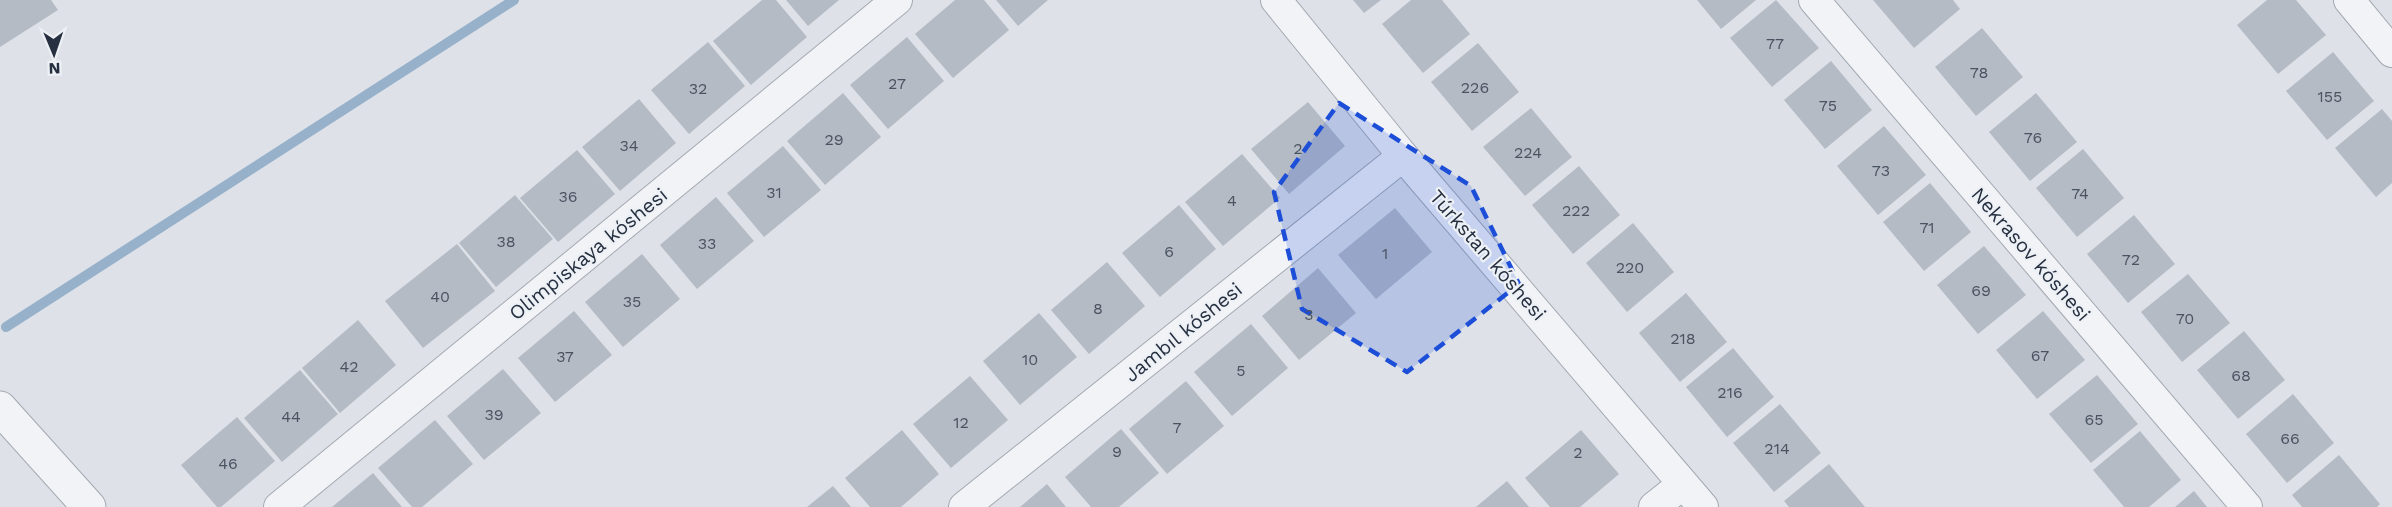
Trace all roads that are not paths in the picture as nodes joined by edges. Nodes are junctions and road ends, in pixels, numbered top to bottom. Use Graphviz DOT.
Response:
graph roads {
  1 [pos="897,0"];
  2 [pos="1276,0"];
  3 [pos="1814,0"];
  4 [pos="2349,0"];
  5 [pos="2392,52"];
  6 [pos="1403,156"];
  7 [pos="0,408"];
  8 [pos="1683,484"];
  9 [pos="89,507"];
  10 [pos="279,507"];
  11 [pos="964,507"];
  12 [pos="1654,507"];
  13 [pos="1703,507"];
  14 [pos="2247,507"];
  1 -- 10 [label="street, Olimpiskaya kóshesi"];
  2 -- 6 [label="street, Túrkstan kóshesi"];
  3 -- 14 [label="street, Nekrasov kóshesi"];
  4 -- 5 [label="street"];
  6 -- 8 [label="street, Túrkstan kóshesi"];
  6 -- 11 [label="street, Jambıl kóshesi"];
  7 -- 9 [label="street"];
  8 -- 12 [label="street"];
  8 -- 13 [label="street, Túrkstan kóshesi"];
}
